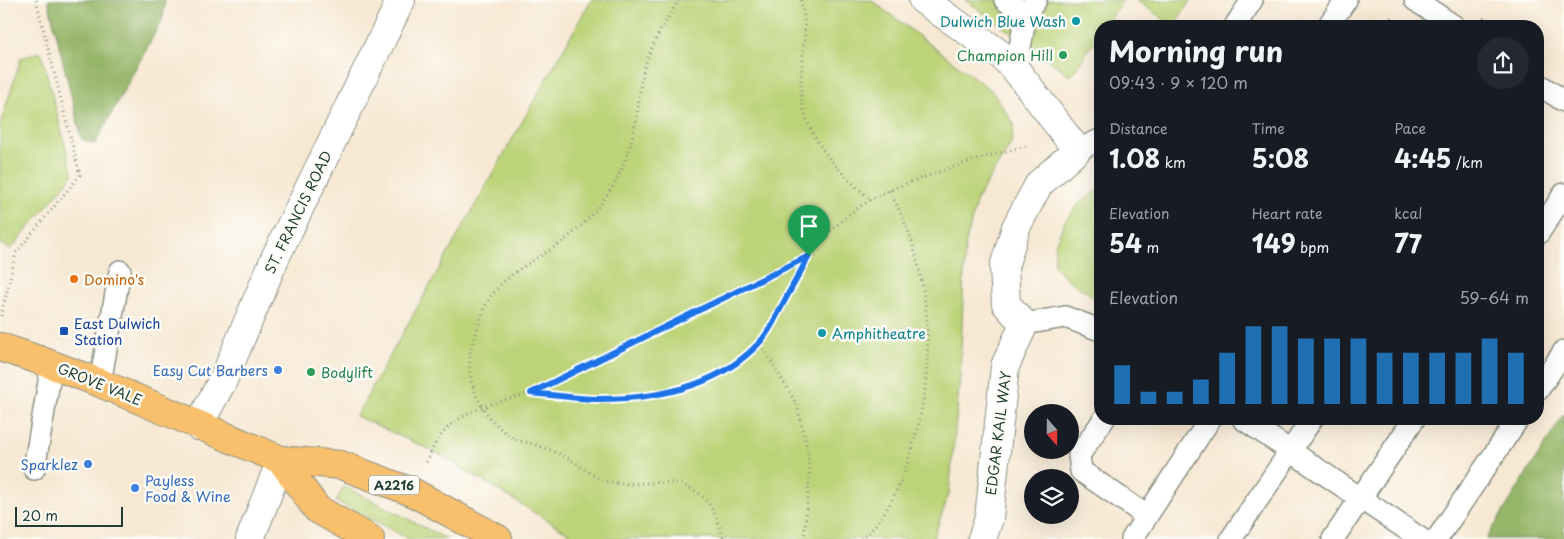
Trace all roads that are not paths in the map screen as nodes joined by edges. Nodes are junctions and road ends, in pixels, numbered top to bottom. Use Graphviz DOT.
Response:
graph roads {
  1 [pos="402,0"];
  2 [pos="923,0"];
  3 [pos="1005,0"];
  4 [pos="1252,0"];
  5 [pos="1346,0"];
  6 [pos="1415,0"];
  7 [pos="1031,7"];
  8 [pos="1239,20"];
  9 [pos="1332,20"];
  10 [pos="1445,20"];
  11 [pos="1016,70"];
  12 [pos="1544,88"];
  13 [pos="1564,101"];
  14 [pos="1088,145"];
  15 [pos="1564,194"];
  16 [pos="1544,225"];
  17 [pos="120,271"];
  18 [pos="1024,324"];
  19 [pos="1094,328"];
  20 [pos="0,347"];
  21 [pos="1564,350"];
  22 [pos="52,364"];
  23 [pos="1544,381"];
  24 [pos="100,383"];
  25 [pos="1100,425"];
  26 [pos="1206,425"];
  27 [pos="1252,425"];
  28 [pos="1308,425"];
  29 [pos="1410,425"];
  30 [pos="1514,425"];
  31 [pos="198,426"];
  32 [pos="1290,452"];
  33 [pos="281,460"];
  34 [pos="34,469"];
  35 [pos="1361,499"];
  36 [pos="1147,516"];
  37 [pos="250,539"];
  38 [pos="370,539"];
  39 [pos="498,539"];
  40 [pos="982,539"];
  41 [pos="1132,539"];
  42 [pos="1231,539"];
  43 [pos="1333,539"];
  44 [pos="1421,539"];
  45 [pos="1437,539"];
  1 -- 31 [label="street, ST. FRANCIS ROAD"];
  2 -- 11 [label="street"];
  3 -- 7 [label="lane"];
  4 -- 8 [label="lane"];
  5 -- 9 [label="lane"];
  6 -- 10 [label="lane"];
  7 -- 11 [label="lane"];
  11 -- 14 [label="street"];
  12 -- 13 [label="lane"];
  14 -- 18 [label="street"];
  15 -- 16 [label="lane"];
  17 -- 24 [label="lane"];
  18 -- 19 [label="lane"];
  18 -- 40 [label="street, EDGAR KAIL WAY"];
  20 -- 22 [label="main road, GROVE VALE / A2216"];
  21 -- 23 [label="lane"];
  22 -- 24 [label="main road, GROVE VALE / A2216"];
  22 -- 34 [label="lane"];
  24 -- 31 [label="main road, GROVE VALE / A2216"];
  25 -- 36 [label="lane"];
  26 -- 36 [label="lane"];
  27 -- 32 [label="lane"];
  28 -- 32 [label="lane"];
  29 -- 35 [label="lane"];
  30 -- 45 [label="lane"];
  31 -- 33 [label="main road, A2216"];
  32 -- 35 [label="lane"];
  32 -- 42 [label="lane"];
  33 -- 37 [label="street"];
  33 -- 38 [label="main road"];
  33 -- 39 [label="main road, A2216"];
  35 -- 43 [label="lane"];
  35 -- 44 [label="lane"];
  36 -- 41 [label="lane"];
}
